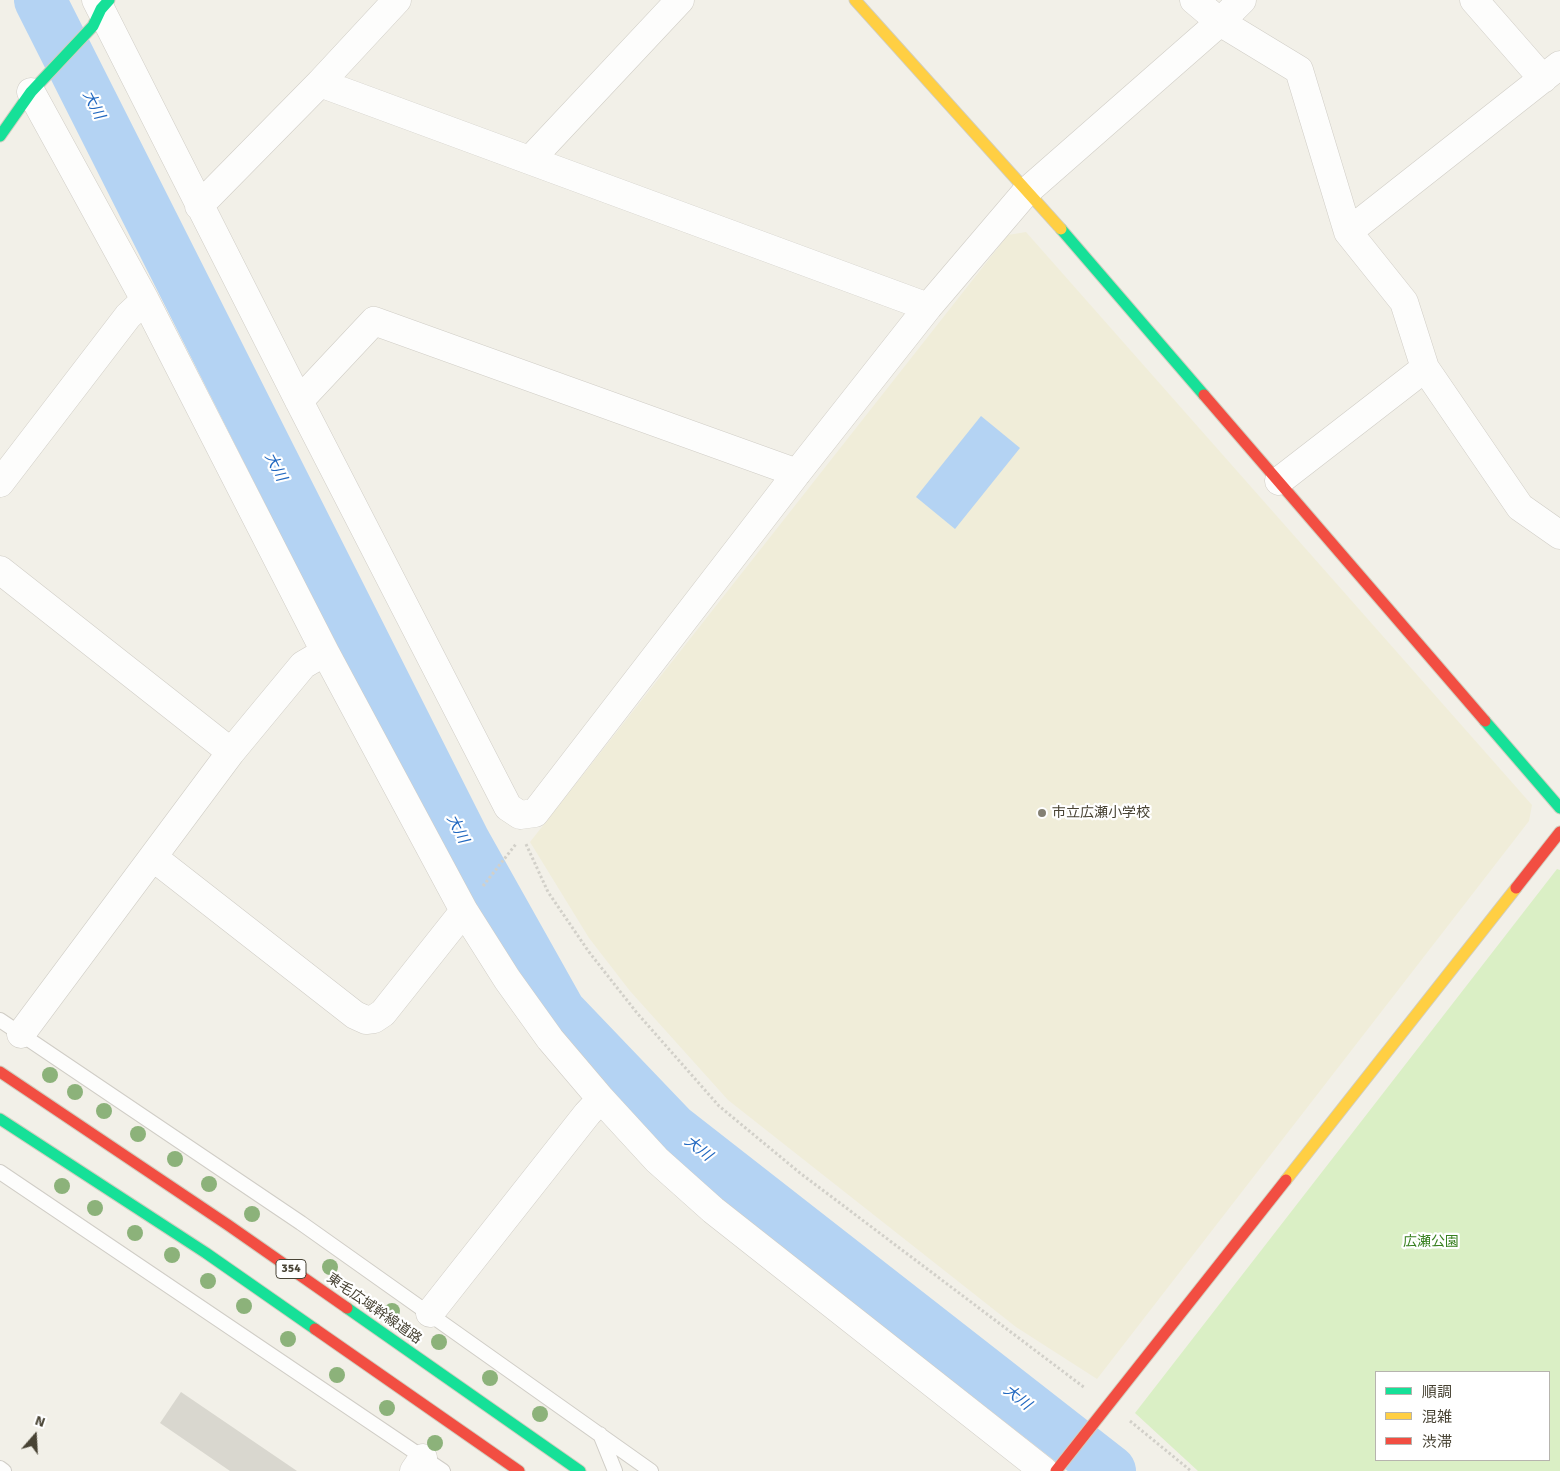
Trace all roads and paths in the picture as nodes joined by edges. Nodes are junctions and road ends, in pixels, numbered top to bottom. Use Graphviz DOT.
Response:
graph roads {
  1 [pos="397,0"];
  2 [pos="680,0"];
  3 [pos="855,0"];
  4 [pos="1194,0"];
  5 [pos="1242,0"];
  6 [pos="1474,0"];
  7 [pos="100,9"];
  8 [pos="1220,22"];
  9 [pos="1551,72"];
  10 [pos="320,83"];
  11 [pos="37,86"];
  12 [pos="2,132"];
  13 [pos="530,160"];
  14 [pos="1026,192"];
  15 [pos="199,206"];
  16 [pos="1348,232"];
  17 [pos="145,300"];
  18 [pos="928,307"];
  19 [pos="1425,368"];
  20 [pos="299,401"];
  21 [pos="797,473"];
  22 [pos="1279,481"];
  23 [pos="0,483"];
  24 [pos="1560,534"];
  25 [pos="0,570"];
  26 [pos="325,652"];
  27 [pos="231,752"];
  28 [pos="1560,808"];
  29 [pos="1560,832"];
  30 [pos="525,841"];
  31 [pos="518,842"];
  32 [pos="154,858"];
  33 [pos="471,902"];
  34 [pos="11,1027"];
  35 [pos="0,1072"];
  36 [pos="601,1099"];
  37 [pos="0,1120"];
  38 [pos="0,1172"];
  39 [pos="430,1313"];
  40 [pos="1106,1409"];
  41 [pos="600,1434"];
  42 [pos="427,1467"];
  43 [pos="0,1468"];
  44 [pos="1053,1470"];
  45 [pos="4,1471"];
  46 [pos="519,1471"];
  47 [pos="580,1471"];
  48 [pos="615,1471"];
  49 [pos="651,1471"];
  50 [pos="1191,1471"];
  1 -- 10 [label="street"];
  2 -- 13 [label="street"];
  3 -- 14 [label="main road"];
  4 -- 8 [label="street"];
  5 -- 8 [label="street"];
  6 -- 9 [label="street"];
  7 -- 11 [label="main road"];
  7 -- 15 [label="street"];
  8 -- 14 [label="street"];
  8 -- 16 [label="street"];
  9 -- 16 [label="street"];
  10 -- 13 [label="street"];
  10 -- 15 [label="street"];
  11 -- 12 [label="main road"];
  11 -- 17 [label="street"];
  13 -- 18 [label="street"];
  14 -- 18 [label="street"];
  14 -- 22 [label="main road"];
  15 -- 20 [label="street"];
  16 -- 19 [label="street"];
  17 -- 23 [label="street"];
  17 -- 26 [label="street"];
  18 -- 21 [label="street"];
  19 -- 22 [label="street"];
  19 -- 24 [label="street"];
  20 -- 21 [label="street"];
  20 -- 21 [label="street"];
  22 -- 28 [label="main road"];
  25 -- 27 [label="street"];
  26 -- 27 [label="street"];
  26 -- 33 [label="street"];
  27 -- 32 [label="street"];
  29 -- 40 [label="main road"];
  30 -- 40 [label="path"];
  31 -- 33 [label="path"];
  32 -- 33 [label="street"];
  32 -- 34 [label="street"];
  33 -- 36 [label="street"];
  34 -- 39 [label="lane"];
  35 -- 47 [label="main road, 東毛広域幹線道路 / 354"];
  36 -- 39 [label="street"];
  36 -- 44 [label="street"];
  37 -- 46 [label="main road, 354"];
  38 -- 42 [label="lane"];
  39 -- 41 [label="lane"];
  40 -- 44 [label="main road"];
  40 -- 50 [label="path"];
  41 -- 48 [label="lane"];
  41 -- 49 [label="lane"];
  43 -- 45 [label="lane"];
}
